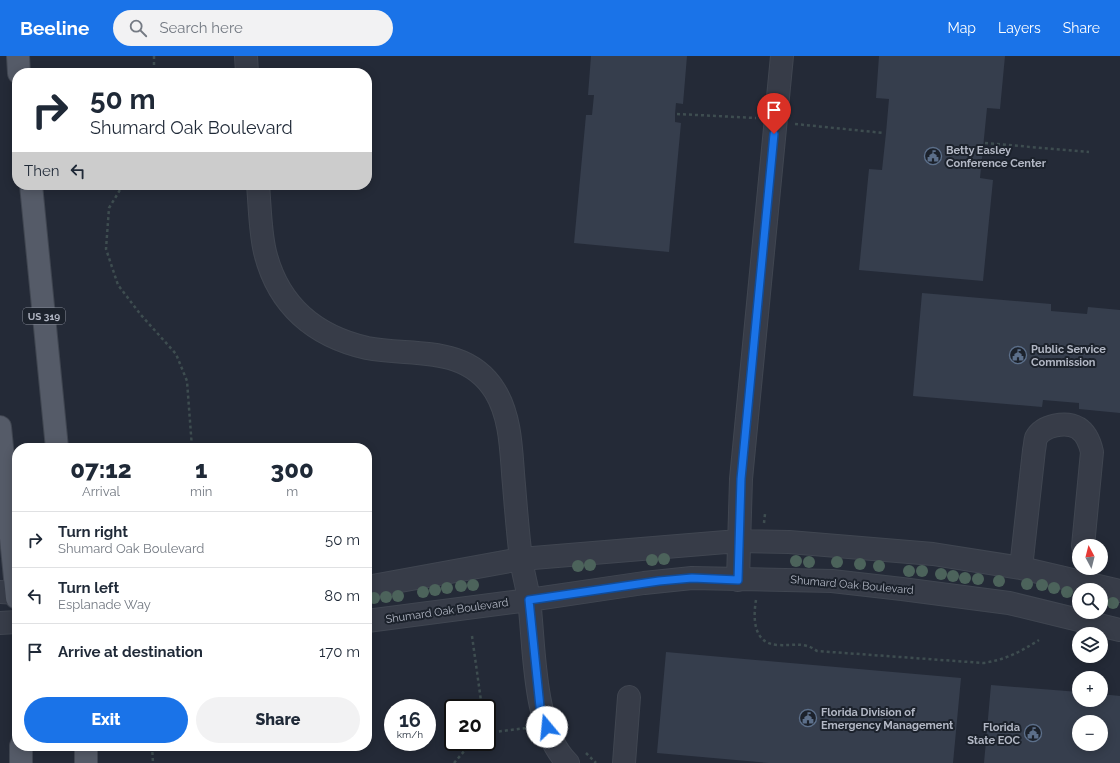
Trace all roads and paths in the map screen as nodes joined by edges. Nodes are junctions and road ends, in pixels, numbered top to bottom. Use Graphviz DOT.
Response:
graph roads {
  1 [pos="18,56"];
  2 [pos="154,56"];
  3 [pos="246,56"];
  4 [pos="782,56"];
  5 [pos="19,68"];
  6 [pos="154,68"];
  7 [pos="247,68"];
  8 [pos="677,114"];
  9 [pos="696,116"];
  10 [pos="985,143"];
  11 [pos="1089,152"];
  12 [pos="31,190"];
  13 [pos="120,190"];
  14 [pos="258,190"];
  15 [pos="0,427"];
  16 [pos="57,443"];
  17 [pos="192,443"];
  18 [pos="766,514"];
  19 [pos="1084,539"];
  20 [pos="738,541"];
  21 [pos="762,541"];
  22 [pos="12,543"];
  23 [pos="521,559"];
  24 [pos="1021,568"];
  25 [pos="1072,574"];
  26 [pos="1080,575"];
  27 [pos="748,580"];
  28 [pos="372,586"];
  29 [pos="1120,591"];
  30 [pos="0,592"];
  31 [pos="12,592"];
  32 [pos="529,600"];
  33 [pos="372,620"];
  34 [pos="0,622"];
  35 [pos="12,622"];
  36 [pos="1120,630"];
  37 [pos="472,636"];
  38 [pos="1039,640"];
  39 [pos="629,697"];
  40 [pos="481,699"];
  41 [pos="21,751"];
  42 [pos="86,751"];
  43 [pos="152,751"];
  44 [pos="464,751"];
  45 [pos="21,763"];
  46 [pos="86,763"];
  47 [pos="153,763"];
  48 [pos="454,763"];
  49 [pos="568,763"];
  50 [pos="624,763"];
  1 -- 5 [label="main road"];
  2 -- 6 [label="path"];
  3 -- 7 [label="street"];
  4 -- 20 [label="street"];
  8 -- 9 [label="path"];
  10 -- 11 [label="path"];
  12 -- 16 [label="main road, US 319"];
  13 -- 17 [label="path"];
  14 -- 23 [label="street"];
  15 -- 22 [label="main road"];
  18 -- 21 [label="path"];
  19 -- 24 [label="street"];
  20 -- 21 [label="street"];
  20 -- 23 [label="street"];
  20 -- 27 [label="street"];
  21 -- 24 [label="street"];
  23 -- 28 [label="street"];
  23 -- 32 [label="street"];
  24 -- 25 [label="street"];
  26 -- 29 [label="street"];
  27 -- 32 [label="street, Shumard Oak Boulevard"];
  27 -- 36 [label="street, Shumard Oak Boulevard"];
  27 -- 38 [label="path"];
  30 -- 31 [label="street"];
  32 -- 33 [label="street, Shumard Oak Boulevard"];
  32 -- 49 [label="street"];
  34 -- 35 [label="street"];
  37 -- 40 [label="path"];
  39 -- 50 [label="street"];
  41 -- 45 [label="main road"];
  42 -- 46 [label="main road"];
  43 -- 47 [label="path"];
  44 -- 48 [label="path"];
}
